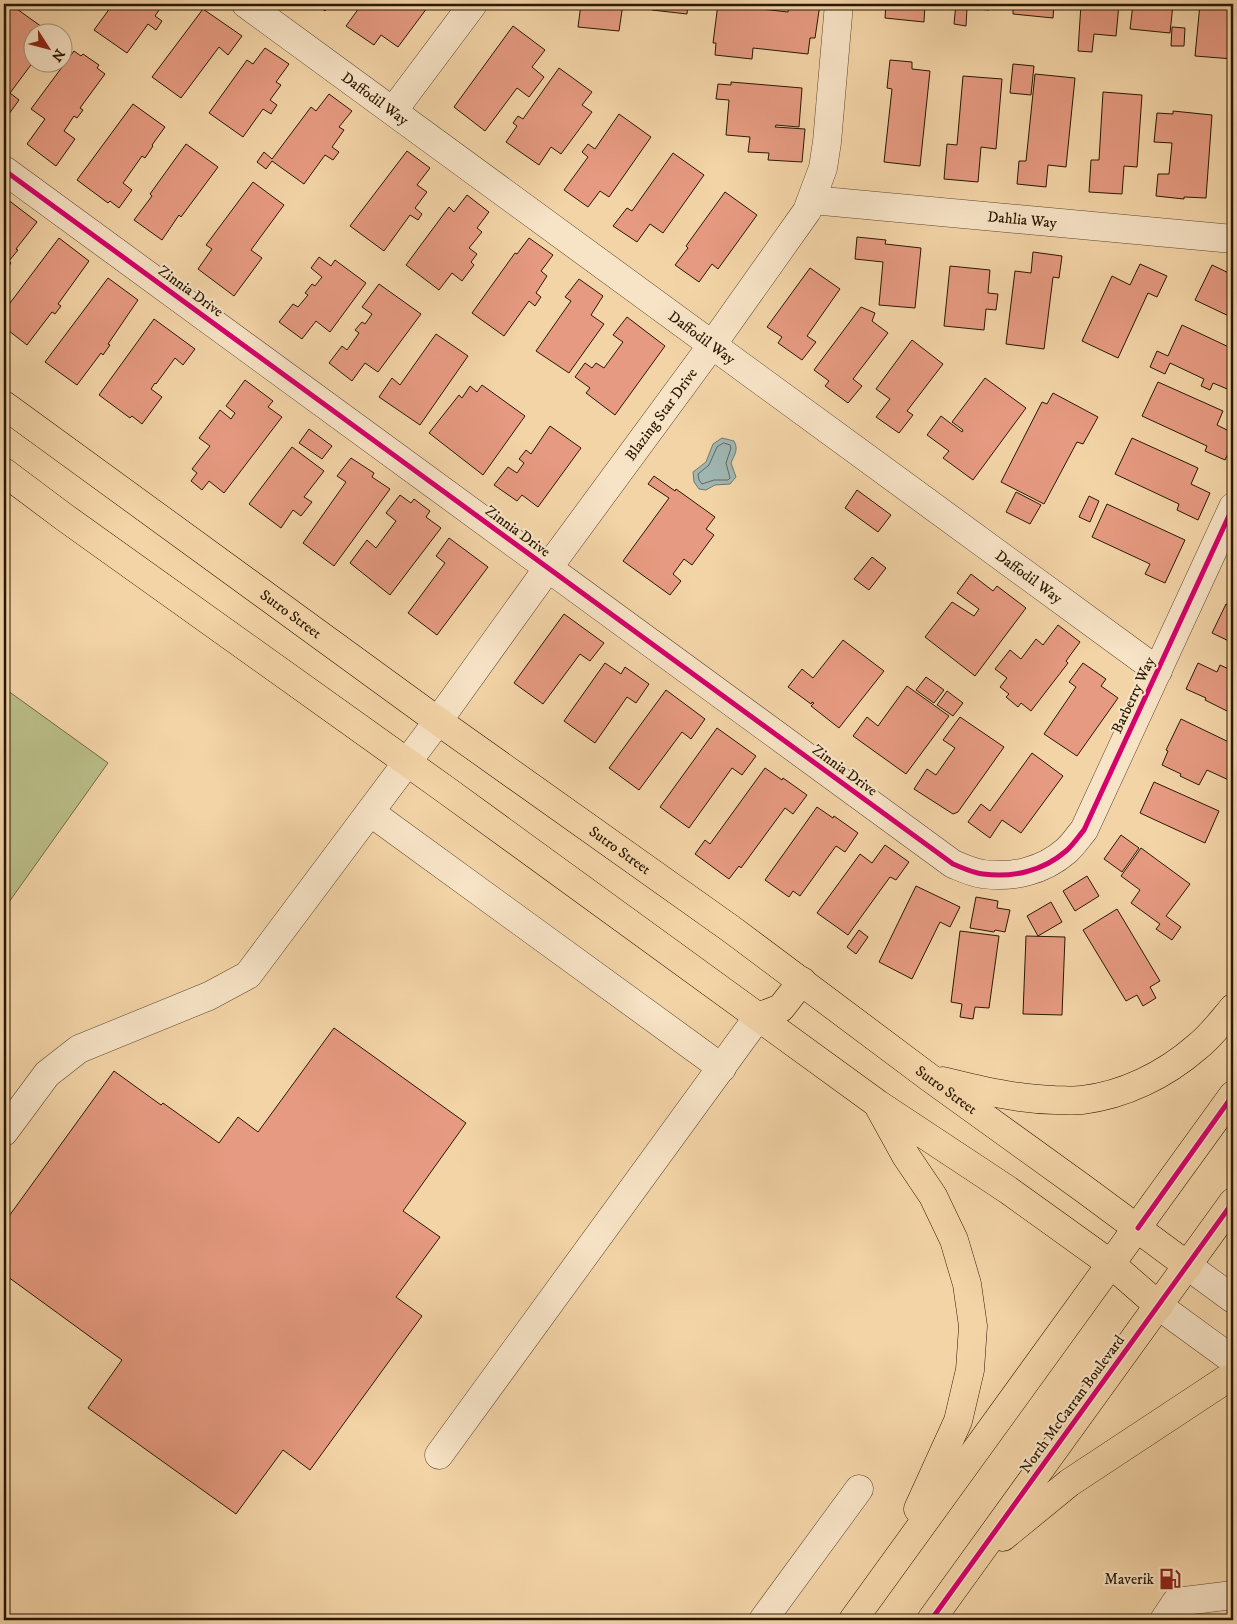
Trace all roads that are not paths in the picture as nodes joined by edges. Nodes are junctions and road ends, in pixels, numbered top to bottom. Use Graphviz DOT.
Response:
graph roads {
  1 [pos="246,4"];
  2 [pos="473,4"];
  3 [pos="839,4"];
  4 [pos="393,112"];
  5 [pos="4,170"];
  6 [pos="812,200"];
  7 [pos="1233,238"];
  8 [pos="712,344"];
  9 [pos="4,405"];
  10 [pos="4,472"];
  11 [pos="1233,507"];
  12 [pos="548,568"];
  13 [pos="1158,672"];
  14 [pos="438,721"];
  15 [pos="407,763"];
  16 [pos="370,812"];
  17 [pos="1030,871"];
  18 [pos="802,981"];
  19 [pos="1233,1008"];
  20 [pos="758,1017"];
  21 [pos="722,1068"];
  22 [pos="930,1078"];
  23 [pos="1233,1095"];
  24 [pos="878,1104"];
  25 [pos="4,1132"];
  26 [pos="1233,1202"];
  27 [pos="1138,1228"];
  28 [pos="1111,1264"];
  29 [pos="1188,1266"];
  30 [pos="1233,1299"];
  31 [pos="1159,1306"];
  32 [pos="1233,1360"];
  33 [pos="1233,1379"];
  34 [pos="438,1455"];
  35 [pos="859,1489"];
  36 [pos="973,1562"];
  37 [pos="885,1575"];
  38 [pos="1233,1595"];
  39 [pos="763,1620"];
  40 [pos="853,1620"];
  41 [pos="931,1620"];
  42 [pos="1164,1620"];
  1 -- 4 [label="street, Daffodil Way"];
  2 -- 4 [label="street"];
  3 -- 6 [label="street, Blazing Star Drive"];
  4 -- 8 [label="street, Daffodil Way"];
  5 -- 12 [label="street, Zinnia Drive"];
  6 -- 7 [label="street, Dahlia Way"];
  6 -- 8 [label="street, Blazing Star Drive"];
  8 -- 12 [label="street, Blazing Star Drive"];
  8 -- 13 [label="street, Daffodil Way"];
  9 -- 14 [label="main road, Sutro Street"];
  10 -- 15 [label="main road"];
  11 -- 13 [label="street, Barberry Way"];
  12 -- 14 [label="street, Blazing Star Drive"];
  12 -- 17 [label="street, Zinnia Drive"];
  13 -- 17 [label="street, Barberry Way"];
  14 -- 15 [label="street, Blazing Star Drive"];
  14 -- 18 [label="main road, Sutro Street"];
  15 -- 16 [label="street, Blazing Star Drive"];
  15 -- 20 [label="main road"];
  16 -- 21 [label="street"];
  16 -- 25 [label="street, Blazing Star Drive"];
  18 -- 20 [label="main road"];
  18 -- 22 [label="main road, Sutro Street"];
  19 -- 22 [label="main road"];
  20 -- 21 [label="street"];
  20 -- 24 [label="main road"];
  21 -- 34 [label="street"];
  22 -- 27 [label="main road, Sutro Street"];
  23 -- 27 [label="main road"];
  24 -- 28 [label="main road"];
  24 -- 37 [label="main road"];
  26 -- 29 [label="main road, North McCarran Boulevard"];
  27 -- 28 [label="main road"];
  27 -- 29 [label="main road, Sutro Street"];
  28 -- 31 [label="main road"];
  28 -- 37 [label="main road"];
  29 -- 30 [label="street, Sutro Street"];
  29 -- 31 [label="main road, North McCarran Boulevard"];
  31 -- 32 [label="street"];
  31 -- 36 [label="main road, North McCarran Boulevard"];
  33 -- 36 [label="main road"];
  35 -- 39 [label="street"];
  36 -- 41 [label="main road, North McCarran Boulevard"];
  37 -- 40 [label="main road"];
  38 -- 42 [label="street"];
}
